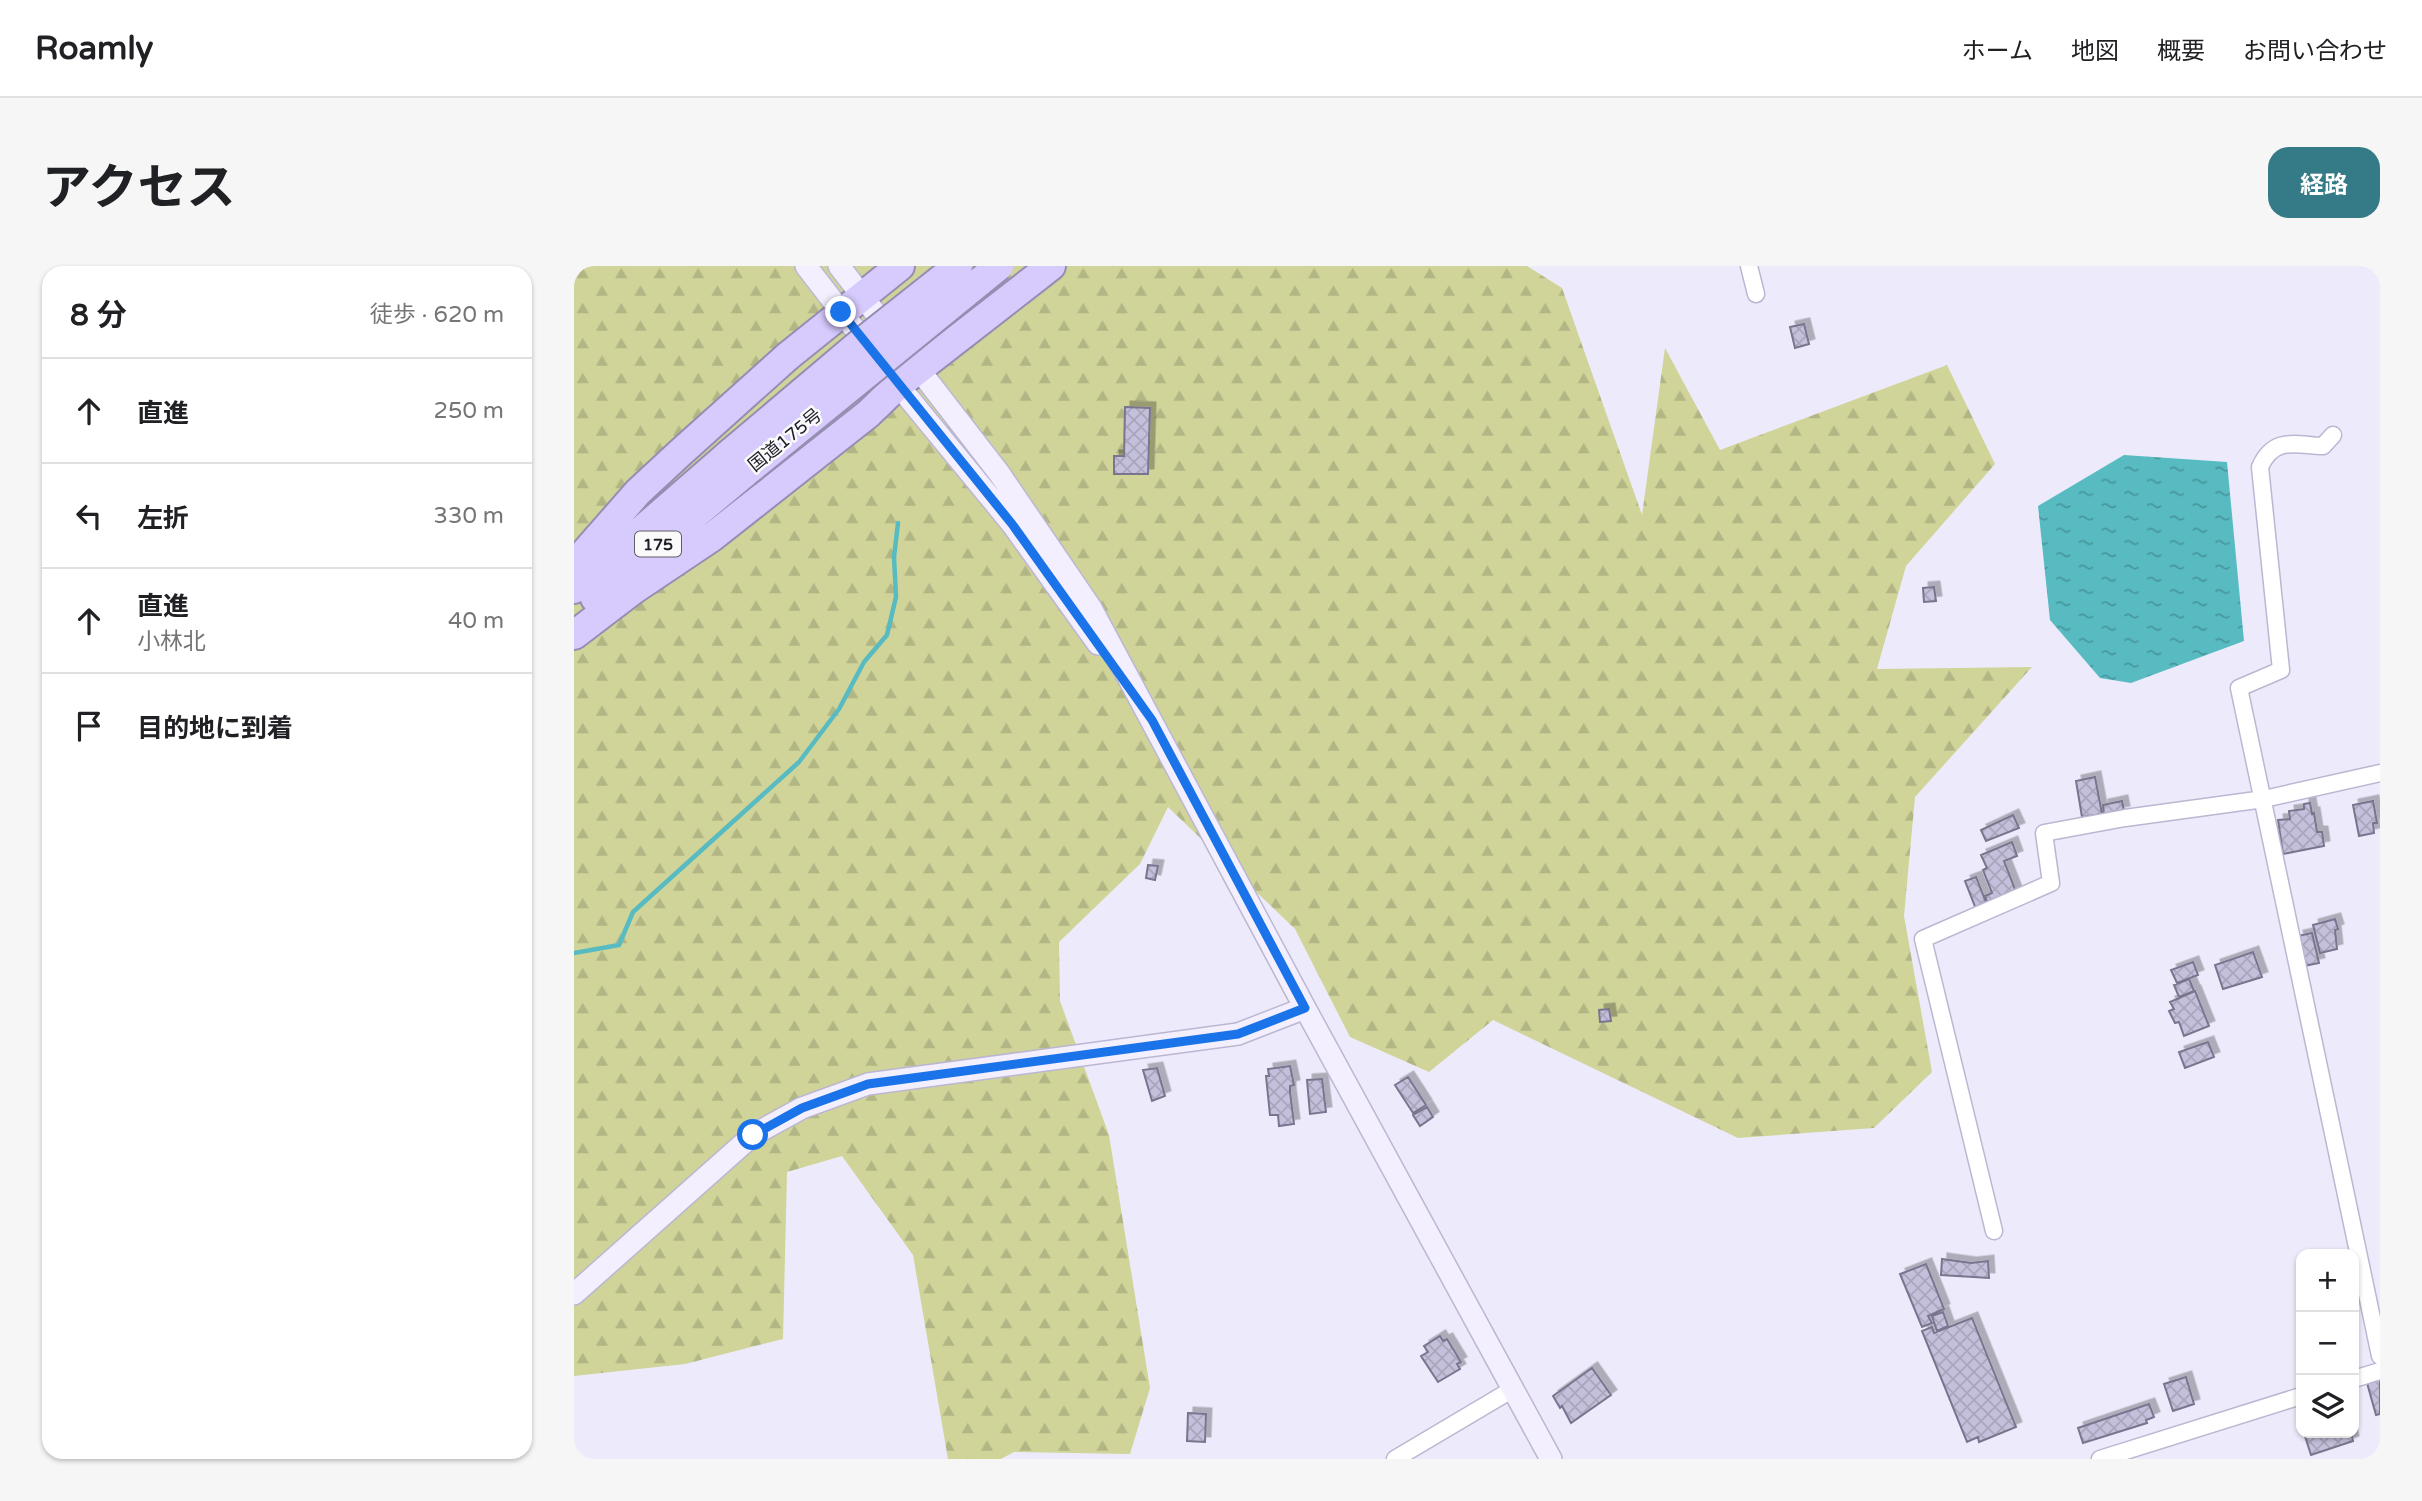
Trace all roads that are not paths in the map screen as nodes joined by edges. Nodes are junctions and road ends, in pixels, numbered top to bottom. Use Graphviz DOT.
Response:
graph roads {
  1 [pos="806,266"];
  2 [pos="839,266"];
  3 [pos="900,266"];
  4 [pos="958,266"];
  5 [pos="999,266"];
  6 [pos="1051,266"];
  7 [pos="1749,266"];
  8 [pos="1756,294"];
  9 [pos="851,304"];
  10 [pos="909,377"];
  11 [pos="2333,435"];
  12 [pos="737,463"];
  13 [pos="574,565"];
  14 [pos="574,589"];
  15 [pos="574,618"];
  16 [pos="574,635"];
  17 [pos="2380,774"];
  18 [pos="2264,799"];
  19 [pos="1305,1008"];
  20 [pos="1994,1231"];
  21 [pos="574,1294"];
  22 [pos="2380,1356"];
  23 [pos="2380,1371"];
  24 [pos="2359,1377"];
  25 [pos="1513,1389"];
  26 [pos="2296,1398"];
  27 [pos="1395,1459"];
  28 [pos="1551,1459"];
  29 [pos="2100,1459"];
  1 -- 9 [label="street"];
  2 -- 9 [label="street"];
  3 -- 9 [label="highway"];
  4 -- 12 [label="highway, 国道175号 / 175, bridge"];
  5 -- 12 [label="highway, 国道175号 / 175, bridge"];
  6 -- 10 [label="highway"];
  7 -- 8 [label="street"];
  9 -- 10 [label="street"];
  9 -- 13 [label="highway"];
  10 -- 16 [label="highway"];
  10 -- 19 [label="street"];
  11 -- 18 [label="street"];
  12 -- 14 [label="highway, 国道175号 / 175"];
  12 -- 15 [label="highway, 国道175号 / 175"];
  17 -- 18 [label="street"];
  18 -- 20 [label="street"];
  18 -- 22 [label="street"];
  19 -- 21 [label="street"];
  19 -- 25 [label="street"];
  23 -- 24 [label="street"];
  25 -- 27 [label="street"];
  25 -- 28 [label="street"];
  26 -- 29 [label="street"];
}
